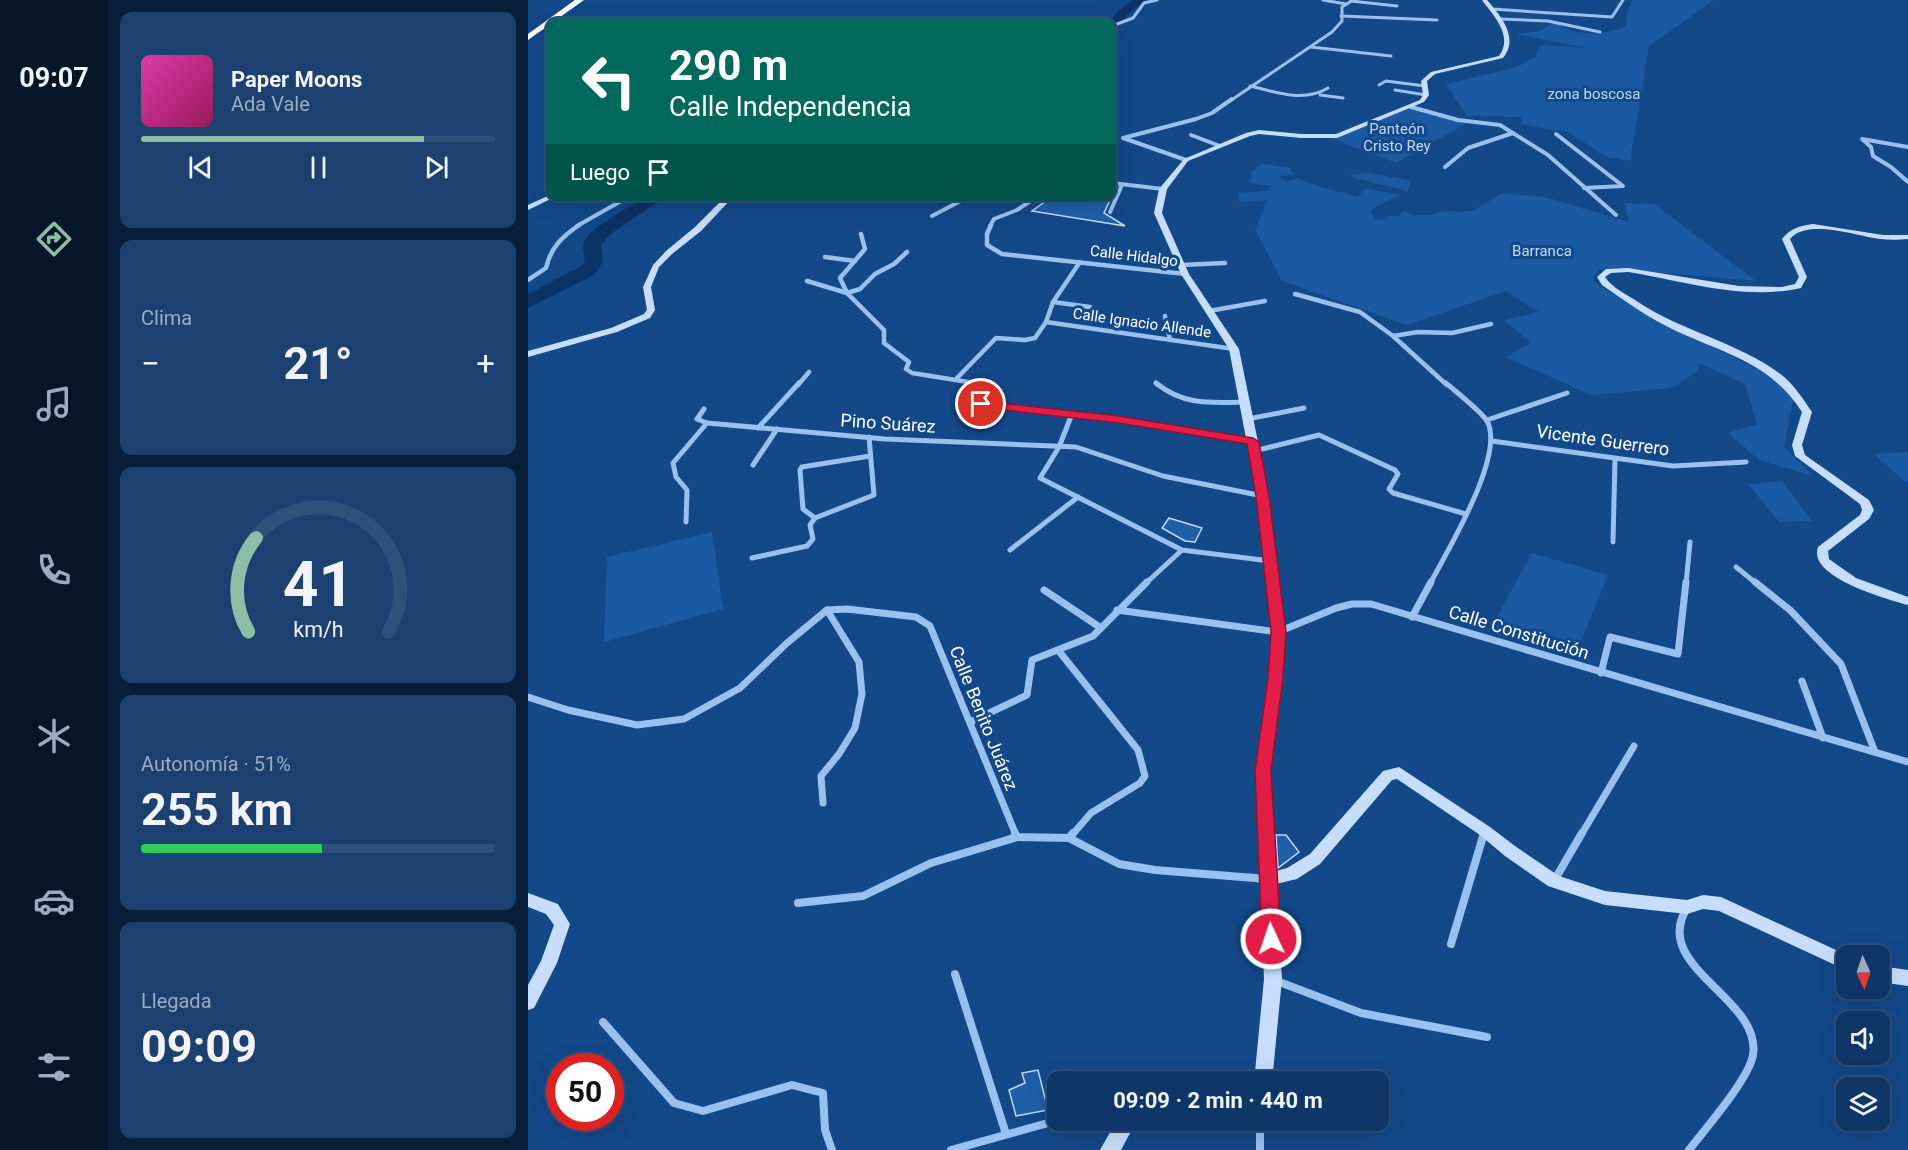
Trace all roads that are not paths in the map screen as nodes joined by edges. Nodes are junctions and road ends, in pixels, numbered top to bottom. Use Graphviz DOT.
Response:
graph roads {
  1 [pos="580,0"];
  2 [pos="591,0"];
  3 [pos="1157,0"];
  4 [pos="1323,0"];
  5 [pos="1352,0"];
  6 [pos="1484,0"];
  7 [pos="1623,0"];
  8 [pos="1346,4"];
  9 [pos="1397,6"];
  10 [pos="1492,9"];
  11 [pos="1341,16"];
  12 [pos="555,18"];
  13 [pos="565,18"];
  14 [pos="1500,19"];
  15 [pos="1437,20"];
  16 [pos="1116,24"];
  17 [pos="546,25"];
  18 [pos="1600,32"];
  19 [pos="546,33"];
  20 [pos="528,38"];
  21 [pos="537,42"];
  22 [pos="1310,46"];
  23 [pos="1391,56"];
  24 [pos="1379,85"];
  25 [pos="1250,86"];
  26 [pos="1425,86"];
  27 [pos="1328,88"];
  28 [pos="1395,90"];
  29 [pos="1320,95"];
  30 [pos="1426,95"];
  31 [pos="1343,98"];
  32 [pos="1411,107"];
  33 [pos="1513,133"];
  34 [pos="1556,134"];
  35 [pos="1191,135"];
  36 [pos="1220,146"];
  37 [pos="1908,147"];
  38 [pos="1186,160"];
  39 [pos="1445,167"];
  40 [pos="1908,182"];
  41 [pos="1116,184"];
  42 [pos="1122,185"];
  43 [pos="1584,188"];
  44 [pos="1163,189"];
  45 [pos="1116,198"];
  46 [pos="546,200"];
  47 [pos="621,201"];
  48 [pos="725,201"];
  49 [pos="960,201"];
  50 [pos="1030,201"];
  51 [pos="1115,201"];
  52 [pos="528,208"];
  53 [pos="1110,212"];
  54 [pos="1616,215"];
  55 [pos="932,216"];
  56 [pos="861,234"];
  57 [pos="1908,237"];
  58 [pos="906,252"];
  59 [pos="825,257"];
  60 [pos="855,261"];
  61 [pos="1080,262"];
  62 [pos="1225,263"];
  63 [pos="1183,270"];
  64 [pos="528,280"];
  65 [pos="807,281"];
  66 [pos="847,293"];
  67 [pos="1295,294"];
  68 [pos="1265,301"];
  69 [pos="1053,302"];
  70 [pos="1090,307"];
  71 [pos="1209,311"];
  72 [pos="1165,316"];
  73 [pos="1046,322"];
  74 [pos="1491,324"];
  75 [pos="1393,336"];
  76 [pos="1170,340"];
  77 [pos="1234,349"];
  78 [pos="528,354"];
  79 [pos="809,372"];
  80 [pos="957,378"];
  81 [pos="1156,383"];
  82 [pos="1567,393"];
  83 [pos="1242,402"];
  84 [pos="1304,408"];
  85 [pos="704,409"];
  86 [pos="1072,414"];
  87 [pos="1248,419"];
  88 [pos="1487,420"];
  89 [pos="707,423"];
  90 [pos="758,428"];
  91 [pos="777,429"];
  92 [pos="869,437"];
  93 [pos="1492,441"];
  94 [pos="1059,447"];
  95 [pos="1254,447"];
  96 [pos="870,456"];
  97 [pos="1615,460"];
  98 [pos="1746,462"];
  99 [pos="753,465"];
  100 [pos="1263,496"];
  101 [pos="1078,497"];
  102 [pos="1466,514"];
  103 [pos="815,518"];
  104 [pos="686,522"];
  105 [pos="1613,542"];
  106 [pos="1690,542"];
  107 [pos="1010,550"];
  108 [pos="1182,550"];
  109 [pos="752,558"];
  110 [pos="1270,561"];
  111 [pos="1736,567"];
  112 [pos="1044,590"];
  113 [pos="1908,601"];
  114 [pos="827,610"];
  115 [pos="1117,610"];
  116 [pos="1412,617"];
  117 [pos="1101,628"];
  118 [pos="1278,632"];
  119 [pos="1058,650"];
  120 [pos="1601,673"];
  121 [pos="1802,681"];
  122 [pos="528,697"];
  123 [pos="970,722"];
  124 [pos="1823,738"];
  125 [pos="1634,747"];
  126 [pos="1875,752"];
  127 [pos="1908,762"];
  128 [pos="823,803"];
  129 [pos="1485,831"];
  130 [pos="1017,837"];
  131 [pos="1069,838"];
  132 [pos="1268,879"];
  133 [pos="1554,881"];
  134 [pos="528,900"];
  135 [pos="798,903"];
  136 [pos="1687,907"];
  137 [pos="1451,944"];
  138 [pos="1836,957"];
  139 [pos="955,974"];
  140 [pos="1890,975"];
  141 [pos="1908,978"];
  142 [pos="1273,980"];
  143 [pos="528,1002"];
  144 [pos="603,1022"];
  145 [pos="1487,1037"];
  146 [pos="1264,1071"];
  147 [pos="1047,1123"];
  148 [pos="1121,1131"];
  149 [pos="1260,1131"];
  150 [pos="1006,1134"];
  151 [pos="832,1150"];
  152 [pos="951,1150"];
  153 [pos="1110,1150"];
  154 [pos="1260,1150"];
  155 [pos="1689,1150"];
  1 -- 12 [label="highway"];
  2 -- 13 [label="highway"];
  3 -- 16 [label="street"];
  4 -- 8 [label="street"];
  5 -- 8 [label="street"];
  5 -- 9 [label="street"];
  6 -- 10 [label="main road"];
  7 -- 10 [label="street"];
  8 -- 11 [label="street"];
  10 -- 14 [label="main road"];
  11 -- 15 [label="street"];
  11 -- 22 [label="street"];
  14 -- 18 [label="street"];
  14 -- 26 [label="main road"];
  17 -- 20 [label="highway"];
  19 -- 21 [label="highway"];
  22 -- 23 [label="street"];
  22 -- 25 [label="street"];
  24 -- 26 [label="street"];
  25 -- 29 [label="street"];
  25 -- 38 [label="street"];
  26 -- 30 [label="main road"];
  27 -- 29 [label="street"];
  28 -- 30 [label="street"];
  29 -- 31 [label="street"];
  30 -- 32 [label="main road"];
  32 -- 33 [label="street"];
  32 -- 36 [label="main road"];
  33 -- 39 [label="street"];
  33 -- 43 [label="street"];
  34 -- 43 [label="street"];
  35 -- 36 [label="street"];
  36 -- 38 [label="main road"];
  37 -- 40 [label="street"];
  38 -- 44 [label="main road"];
  41 -- 42 [label="street"];
  42 -- 44 [label="street"];
  42 -- 45 [label="street"];
  43 -- 54 [label="street"];
  44 -- 63 [label="main road"];
  46 -- 52 [label="main road"];
  47 -- 64 [label="street"];
  48 -- 78 [label="main road"];
  49 -- 55 [label="street"];
  50 -- 61 [label="street, Calle Hidalgo"];
  51 -- 53 [label="street"];
  56 -- 60 [label="street"];
  57 -- 113 [label="main road"];
  58 -- 66 [label="street"];
  59 -- 60 [label="street"];
  60 -- 66 [label="street"];
  61 -- 63 [label="street, Calle Hidalgo"];
  61 -- 69 [label="street"];
  62 -- 63 [label="street, Calle Hidalgo"];
  63 -- 71 [label="main road"];
  65 -- 66 [label="street"];
  66 -- 80 [label="street"];
  67 -- 75 [label="street"];
  68 -- 71 [label="street"];
  69 -- 70 [label="street"];
  69 -- 73 [label="street"];
  71 -- 77 [label="main road"];
  72 -- 76 [label="street"];
  73 -- 76 [label="street, Calle Ignacio Allende"];
  73 -- 80 [label="street"];
  74 -- 75 [label="street"];
  75 -- 88 [label="street"];
  76 -- 77 [label="street, Calle Ignacio Allende"];
  77 -- 83 [label="main road"];
  79 -- 90 [label="street"];
  80 -- 86 [label="street"];
  81 -- 83 [label="street"];
  82 -- 88 [label="street"];
  83 -- 87 [label="main road"];
  84 -- 87 [label="street"];
  85 -- 89 [label="street"];
  86 -- 94 [label="street"];
  86 -- 95 [label="street"];
  87 -- 95 [label="main road"];
  88 -- 93 [label="street"];
  89 -- 90 [label="street, Pino Suárez"];
  89 -- 104 [label="street"];
  90 -- 91 [label="street, Pino Suárez"];
  91 -- 92 [label="street, Pino Suárez"];
  91 -- 99 [label="street"];
  92 -- 94 [label="street, Pino Suárez"];
  92 -- 96 [label="street"];
  93 -- 97 [label="street, Vicente Guerrero"];
  93 -- 102 [label="street"];
  94 -- 100 [label="street, Pino Suárez"];
  94 -- 101 [label="street"];
  95 -- 100 [label="main road"];
  95 -- 102 [label="street"];
  96 -- 103 [label="street"];
  96 -- 103 [label="street"];
  97 -- 98 [label="street, Vicente Guerrero"];
  97 -- 105 [label="street"];
  100 -- 110 [label="main road"];
  101 -- 107 [label="street"];
  101 -- 108 [label="street"];
  102 -- 116 [label="street"];
  103 -- 109 [label="street"];
  106 -- 120 [label="street"];
  108 -- 110 [label="street"];
  108 -- 115 [label="street"];
  110 -- 118 [label="main road"];
  111 -- 126 [label="street"];
  112 -- 117 [label="street"];
  114 -- 122 [label="street"];
  114 -- 123 [label="street, Calle Benito Juárez"];
  114 -- 128 [label="street"];
  115 -- 117 [label="street"];
  115 -- 118 [label="street"];
  116 -- 118 [label="street, Calle Constitución"];
  116 -- 120 [label="street, Calle Constitución"];
  117 -- 119 [label="street"];
  118 -- 132 [label="main road"];
  119 -- 123 [label="street"];
  119 -- 131 [label="street"];
  120 -- 124 [label="street, Calle Constitución"];
  121 -- 124 [label="street"];
  123 -- 130 [label="street, Calle Benito Juárez"];
  124 -- 126 [label="street, Calle Constitución"];
  125 -- 133 [label="street"];
  126 -- 127 [label="street, Calle Constitución"];
  129 -- 132 [label="main road"];
  129 -- 133 [label="main road"];
  129 -- 137 [label="street"];
  130 -- 131 [label="street"];
  130 -- 135 [label="street"];
  131 -- 132 [label="street"];
  132 -- 142 [label="main road"];
  133 -- 136 [label="main road"];
  134 -- 143 [label="main road"];
  136 -- 138 [label="main road"];
  136 -- 155 [label="street"];
  139 -- 150 [label="street"];
  140 -- 141 [label="main road"];
  142 -- 145 [label="street"];
  142 -- 146 [label="main road"];
  144 -- 151 [label="street"];
  147 -- 150 [label="street"];
  148 -- 153 [label="main road"];
  149 -- 154 [label="street"];
  150 -- 152 [label="street"];
}
